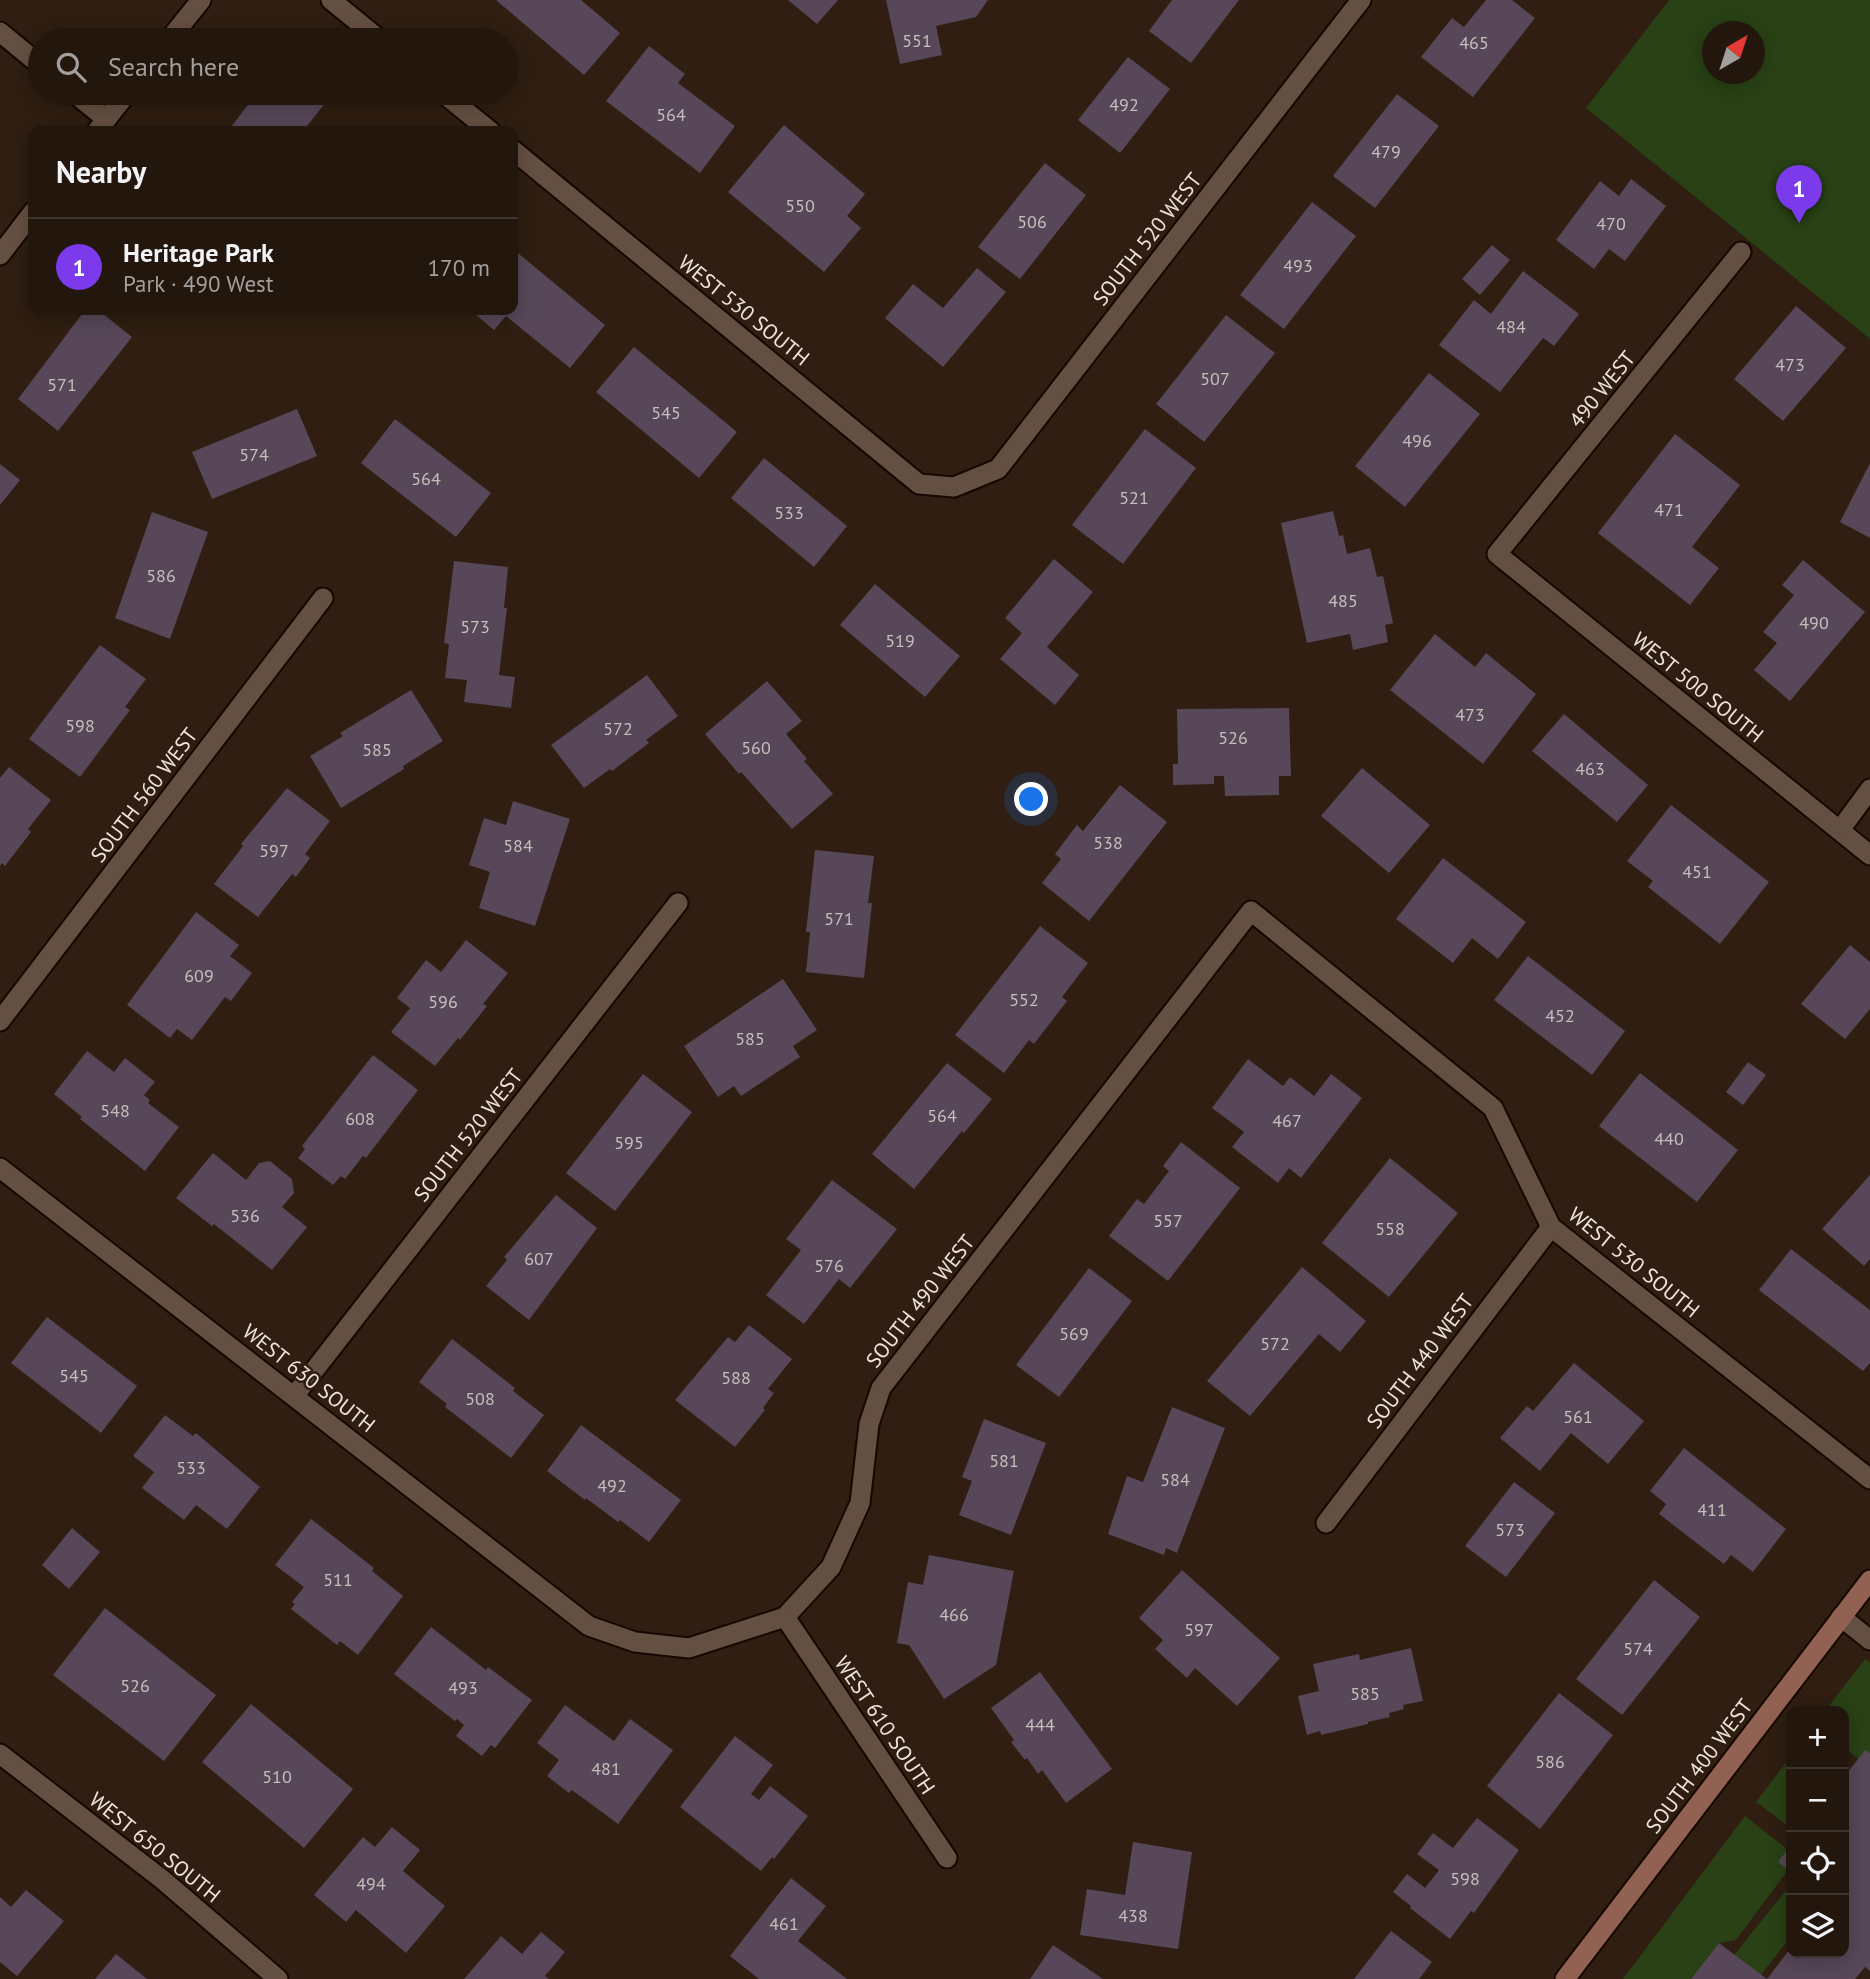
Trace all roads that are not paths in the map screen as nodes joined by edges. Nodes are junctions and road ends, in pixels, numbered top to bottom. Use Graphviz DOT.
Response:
graph roads {
  1 [pos="201,0"];
  2 [pos="331,0"];
  3 [pos="1361,0"];
  4 [pos="179,28"];
  5 [pos="365,28"];
  6 [pos="0,32"];
  7 [pos="28,55"];
  8 [pos="84,105"];
  9 [pos="117,105"];
  10 [pos="458,105"];
  11 [pos="101,125"];
  12 [pos="484,126"];
  13 [pos="518,154"];
  14 [pos="28,219"];
  15 [pos="1741,253"];
  16 [pos="0,255"];
  17 [pos="954,487"];
  18 [pos="1497,554"];
  19 [pos="323,598"];
  20 [pos="1870,789"];
  21 [pos="1840,830"];
  22 [pos="1870,855"];
  23 [pos="678,903"];
  24 [pos="1251,911"];
  25 [pos="0,1021"];
  26 [pos="0,1168"];
  27 [pos="1551,1227"];
  28 [pos="295,1395"];
  29 [pos="1870,1479"];
  30 [pos="1326,1523"];
  31 [pos="1870,1580"];
  32 [pos="785,1617"];
  33 [pos="1841,1617"];
  34 [pos="589,1626"];
  35 [pos="1870,1640"];
  36 [pos="0,1754"];
  37 [pos="947,1858"];
  38 [pos="1571,1977"];
  39 [pos="278,1979"];
  1 -- 4 [label="street"];
  2 -- 5 [label="street"];
  3 -- 17 [label="street, SOUTH 520 WEST"];
  6 -- 7 [label="street"];
  8 -- 11 [label="street"];
  9 -- 11 [label="street"];
  10 -- 12 [label="street"];
  13 -- 17 [label="street, WEST 530 SOUTH"];
  14 -- 16 [label="street"];
  15 -- 18 [label="street, 490 WEST"];
  18 -- 21 [label="street, WEST 500 SOUTH"];
  19 -- 25 [label="street, SOUTH 560 WEST"];
  20 -- 21 [label="street"];
  21 -- 22 [label="street, WEST 500 SOUTH"];
  23 -- 28 [label="street, SOUTH 520 WEST"];
  24 -- 27 [label="street, WEST 530 SOUTH"];
  24 -- 32 [label="street, SOUTH 490 WEST"];
  26 -- 28 [label="street, WEST 630 SOUTH"];
  27 -- 29 [label="street, WEST 530 SOUTH"];
  27 -- 30 [label="street, SOUTH 440 WEST"];
  28 -- 34 [label="street, WEST 630 SOUTH"];
  31 -- 33 [label="main road, SOUTH 400 WEST"];
  32 -- 34 [label="street, SOUTH 490 WEST"];
  32 -- 37 [label="street, WEST 610 SOUTH"];
  33 -- 35 [label="street"];
  33 -- 38 [label="main road, SOUTH 400 WEST"];
  36 -- 39 [label="street, WEST 650 SOUTH"];
}
